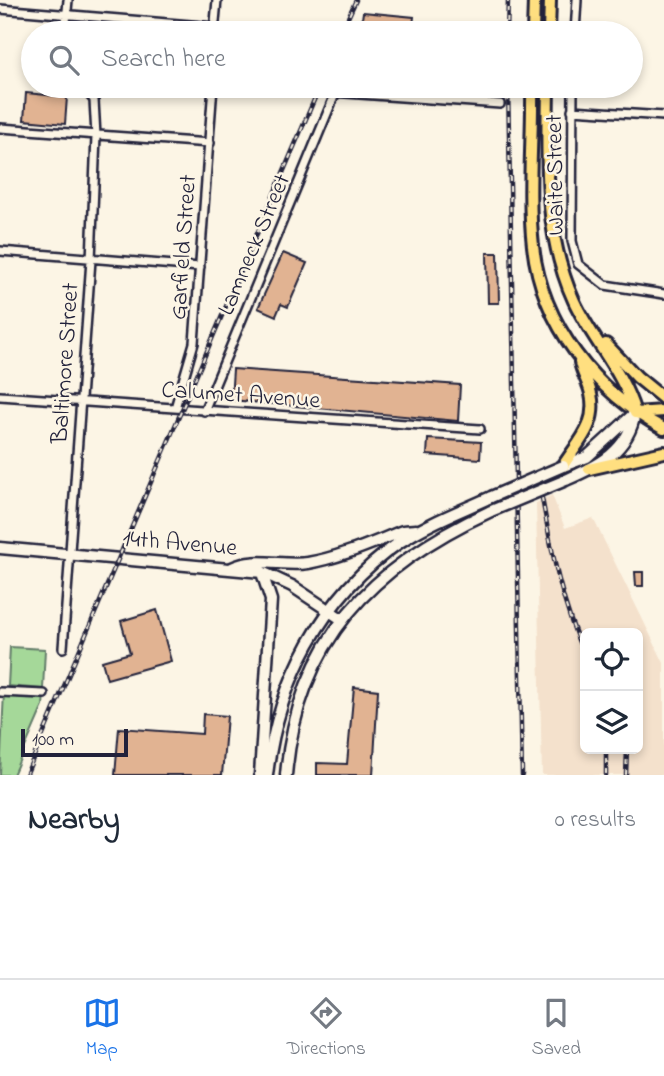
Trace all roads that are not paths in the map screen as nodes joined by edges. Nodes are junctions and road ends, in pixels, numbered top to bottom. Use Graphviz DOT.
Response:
graph roads {
  1 [pos="68,0"];
  2 [pos="217,0"];
  3 [pos="534,0"];
  4 [pos="550,0"];
  5 [pos="576,0"];
  6 [pos="0,9"];
  7 [pos="67,13"];
  8 [pos="66,21"];
  9 [pos="137,21"];
  10 [pos="216,21"];
  11 [pos="533,21"];
  12 [pos="549,21"];
  13 [pos="575,21"];
  14 [pos="92,98"];
  15 [pos="212,98"];
  16 [pos="334,98"];
  17 [pos="418,98"];
  18 [pos="532,98"];
  19 [pos="548,98"];
  20 [pos="572,98"];
  21 [pos="500,104"];
  22 [pos="572,110"];
  23 [pos="664,116"];
  24 [pos="0,128"];
  25 [pos="96,136"];
  26 [pos="210,143"];
  27 [pos="0,251"];
  28 [pos="91,260"];
  29 [pos="200,267"];
  30 [pos="664,294"];
  31 [pos="589,327"];
  32 [pos="580,359"];
  33 [pos="0,396"];
  34 [pos="664,399"];
  35 [pos="80,404"];
  36 [pos="175,408"];
  37 [pos="204,411"];
  38 [pos="664,411"];
  39 [pos="635,413"];
  40 [pos="480,429"];
  41 [pos="664,429"];
  42 [pos="664,452"];
  43 [pos="564,466"];
  44 [pos="589,469"];
  45 [pos="420,529"];
  46 [pos="0,548"];
  47 [pos="69,554"];
  48 [pos="232,568"];
  49 [pos="262,572"];
  50 [pos="329,611"];
  51 [pos="343,620"];
  52 [pos="63,648"];
  53 [pos="0,692"];
  54 [pos="44,694"];
  55 [pos="260,775"];
  56 [pos="267,775"];
  57 [pos="285,775"];
  1 -- 7 [label="street"];
  2 -- 10 [label="street"];
  3 -- 11 [label="main road"];
  4 -- 12 [label="main road"];
  5 -- 13 [label="street"];
  6 -- 7 [label="street"];
  7 -- 8 [label="street"];
  7 -- 9 [label="street"];
  14 -- 25 [label="street, Baltimore Street"];
  15 -- 26 [label="street, Garfield Street"];
  16 -- 37 [label="street, Lamneck Street"];
  17 -- 21 [label="street"];
  18 -- 32 [label="main road"];
  19 -- 31 [label="main road"];
  20 -- 22 [label="street, Waite Street"];
  22 -- 23 [label="street"];
  22 -- 30 [label="street, Waite Street"];
  24 -- 25 [label="street"];
  25 -- 26 [label="street"];
  25 -- 28 [label="street, Baltimore Street"];
  26 -- 29 [label="street, Garfield Street"];
  27 -- 28 [label="street"];
  28 -- 29 [label="street"];
  28 -- 35 [label="street, Baltimore Street"];
  29 -- 36 [label="street, Garfield Street"];
  31 -- 34 [label="main road"];
  31 -- 39 [label="main road"];
  32 -- 39 [label="main road"];
  32 -- 43 [label="main road"];
  33 -- 35 [label="street, Calumet Avenue"];
  35 -- 36 [label="street, Calumet Avenue"];
  35 -- 47 [label="street, Baltimore Street"];
  36 -- 37 [label="street, Calumet Avenue"];
  37 -- 40 [label="street, Calumet Avenue"];
  38 -- 39 [label="main road"];
  39 -- 41 [label="main road"];
  39 -- 43 [label="main road"];
  39 -- 44 [label="main road"];
  42 -- 44 [label="main road"];
  43 -- 45 [label="main road, bridge"];
  44 -- 51 [label="main road, bridge"];
  45 -- 48 [label="main road"];
  45 -- 50 [label="main road"];
  46 -- 47 [label="main road, 14th Avenue"];
  47 -- 48 [label="main road, 14th Avenue"];
  47 -- 52 [label="street, Baltimore Street"];
  48 -- 49 [label="main road, 14th Avenue"];
  49 -- 50 [label="main road, 14th Avenue"];
  49 -- 55 [label="main road"];
  50 -- 51 [label="main road, 14th Avenue"];
  50 -- 56 [label="main road"];
  51 -- 57 [label="main road"];
  53 -- 54 [label="street"];
}
